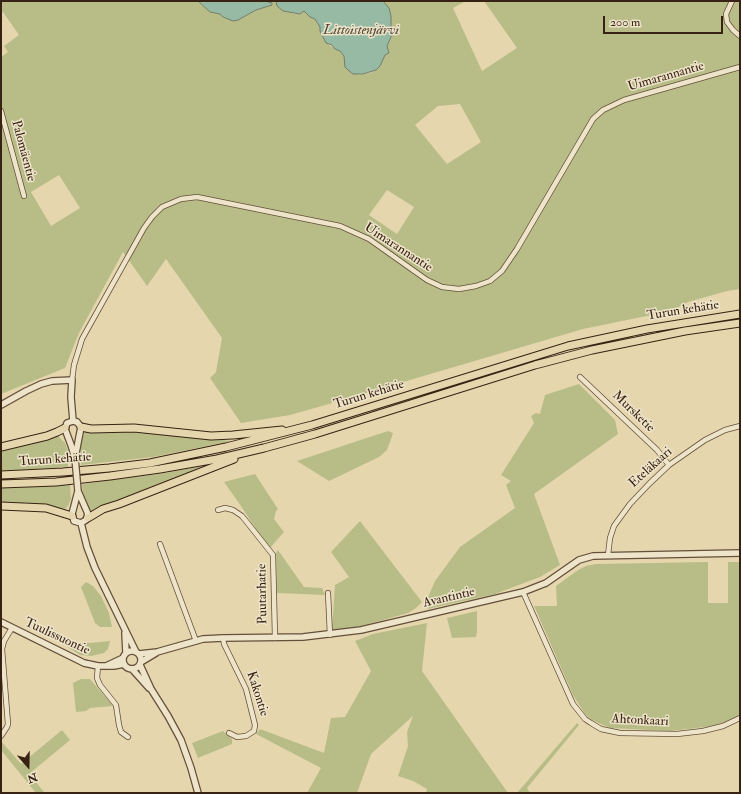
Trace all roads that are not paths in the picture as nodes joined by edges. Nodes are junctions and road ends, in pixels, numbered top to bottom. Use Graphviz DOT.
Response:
graph roads {
  1 [pos="732,1"];
  2 [pos="740,36"];
  3 [pos="740,67"];
  4 [pos="1,111"];
  5 [pos="24,196"];
  6 [pos="740,314"];
  7 [pos="740,324"];
  8 [pos="580,377"];
  9 [pos="72,380"];
  10 [pos="1,405"];
  11 [pos="73,421"];
  12 [pos="312,425"];
  13 [pos="82,426"];
  14 [pos="740,426"];
  15 [pos="65,428"];
  16 [pos="1,447"];
  17 [pos="264,448"];
  18 [pos="75,458"];
  19 [pos="669,465"];
  20 [pos="1,476"];
  21 [pos="1,484"];
  22 [pos="78,491"];
  23 [pos="1,506"];
  24 [pos="218,510"];
  25 [pos="72,516"];
  26 [pos="88,518"];
  27 [pos="81,523"];
  28 [pos="160,544"];
  29 [pos="740,553"];
  30 [pos="608,555"];
  31 [pos="328,592"];
  32 [pos="523,592"];
  33 [pos="1,622"];
  34 [pos="12,628"];
  35 [pos="124,630"];
  36 [pos="330,635"];
  37 [pos="223,638"];
  38 [pos="275,638"];
  39 [pos="196,641"];
  40 [pos="156,652"];
  41 [pos="137,653"];
  42 [pos="124,655"];
  43 [pos="124,664"];
  44 [pos="140,664"];
  45 [pos="98,666"];
  46 [pos="105,666"];
  47 [pos="132,670"];
  48 [pos="151,689"];
  49 [pos="740,718"];
  50 [pos="229,733"];
  51 [pos="1,736"];
  52 [pos="128,737"];
  53 [pos="198,793"];
  1 -- 2 [label="street"];
  3 -- 9 [label="street, Uimarannantie"];
  4 -- 5 [label="street, Palomäentie"];
  6 -- 12 [label="highway, Turun kehätie"];
  7 -- 17 [label="highway, Turun kehätie"];
  8 -- 19 [label="street, Mursketie"];
  9 -- 10 [label="street"];
  9 -- 11 [label="street, Uimarannantie"];
  11 -- 13 [label="street"];
  11 -- 15 [label="street"];
  12 -- 13 [label="highway"];
  12 -- 20 [label="highway, Turun kehätie"];
  13 -- 18 [label="street"];
  14 -- 19 [label="street, Eteläkaari"];
  15 -- 16 [label="highway"];
  15 -- 18 [label="street"];
  17 -- 21 [label="highway, Turun kehätie"];
  17 -- 26 [label="highway"];
  18 -- 22 [label="street, bridge"];
  19 -- 30 [label="street, Eteläkaari"];
  22 -- 25 [label="street"];
  22 -- 26 [label="street"];
  23 -- 25 [label="highway"];
  24 -- 38 [label="street, Puutarhatie"];
  25 -- 27 [label="street"];
  26 -- 27 [label="street"];
  27 -- 35 [label="street"];
  28 -- 39 [label="street"];
  29 -- 30 [label="street, Avantintie"];
  30 -- 32 [label="street, Avantintie"];
  31 -- 36 [label="street"];
  32 -- 36 [label="street, Avantintie"];
  32 -- 49 [label="street, Ahtonkaari"];
  33 -- 34 [label="street, Tuulissuontie"];
  34 -- 45 [label="street, Tuulissuontie"];
  34 -- 51 [label="street"];
  35 -- 41 [label="street"];
  35 -- 42 [label="street"];
  36 -- 38 [label="street, Avantintie"];
  37 -- 38 [label="street, Avantintie"];
  37 -- 39 [label="street, Avantintie"];
  37 -- 50 [label="street, Kakontie"];
  39 -- 40 [label="street, Avantintie"];
  40 -- 41 [label="street, Avantintie"];
  40 -- 44 [label="street, Avantintie"];
  41 -- 42 [label="street"];
  41 -- 44 [label="street"];
  42 -- 43 [label="street"];
  42 -- 46 [label="street, Tuulissuontie"];
  43 -- 46 [label="street, Tuulissuontie"];
  43 -- 47 [label="street"];
  44 -- 47 [label="street"];
  44 -- 48 [label="street"];
  45 -- 46 [label="street, Tuulissuontie"];
  45 -- 52 [label="street"];
  47 -- 48 [label="street"];
  48 -- 53 [label="street"];
}
